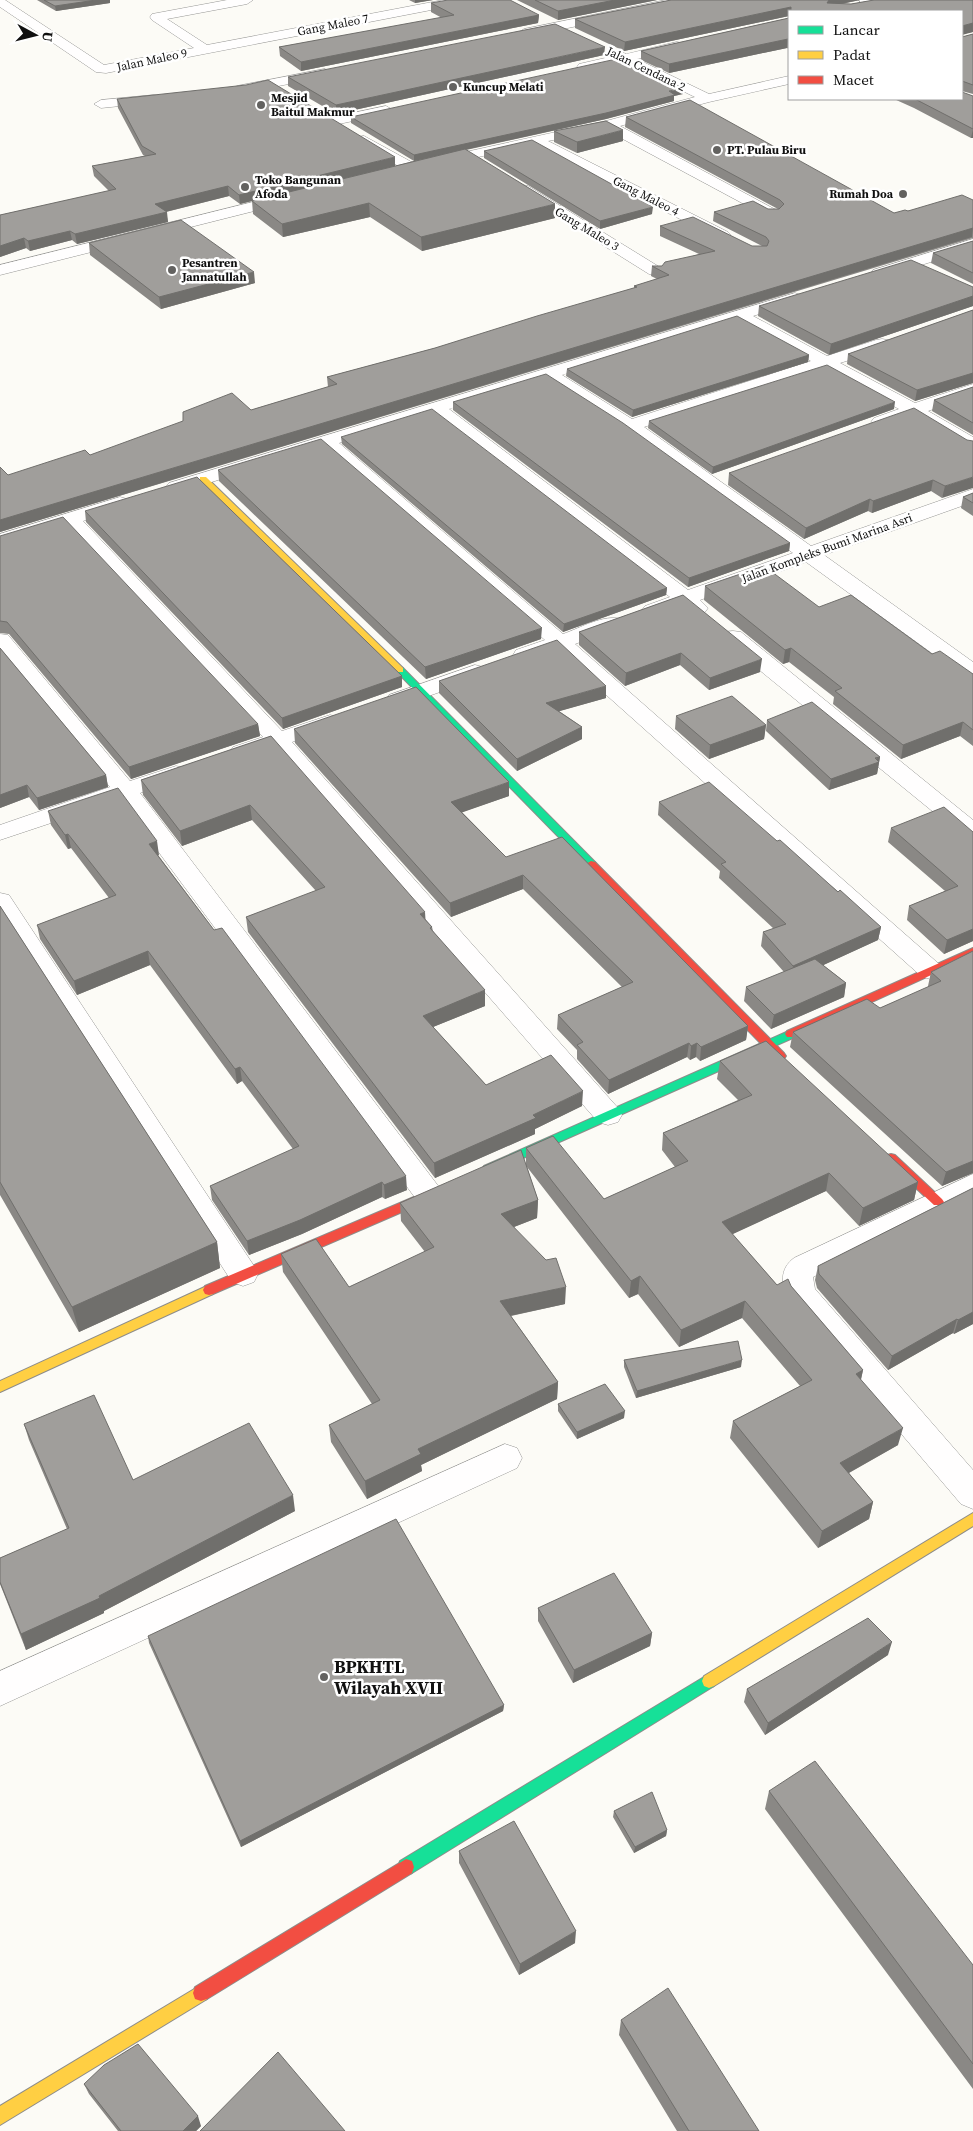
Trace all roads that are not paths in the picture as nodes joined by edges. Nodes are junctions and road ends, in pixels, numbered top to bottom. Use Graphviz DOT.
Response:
graph roads {
  1 [pos="6,0"];
  2 [pos="247,0"];
  3 [pos="462,0"];
  4 [pos="684,0"];
  5 [pos="0,2"];
  6 [pos="868,2"];
  7 [pos="853,7"];
  8 [pos="890,10"];
  9 [pos="535,15"];
  10 [pos="558,26"];
  11 [pos="574,34"];
  12 [pos="510,36"];
  13 [pos="692,43"];
  14 [pos="204,50"];
  15 [pos="608,50"];
  16 [pos="624,58"];
  17 [pos="576,69"];
  18 [pos="338,70"];
  19 [pos="788,80"];
  20 [pos="271,83"];
  21 [pos="222,92"];
  22 [pos="286,93"];
  23 [pos="166,97"];
  24 [pos="707,98"];
  25 [pos="101,104"];
  26 [pos="402,107"];
  27 [pos="318,112"];
  28 [pos="334,121"];
  29 [pos="608,125"];
  30 [pos="534,140"];
  31 [pos="468,156"];
  32 [pos="485,166"];
  33 [pos="412,168"];
  34 [pos="392,173"];
  35 [pos="511,182"];
  36 [pos="306,194"];
  37 [pos="773,214"];
  38 [pos="732,240"];
  39 [pos="973,244"];
  40 [pos="912,263"];
  41 [pos="0,270"];
  42 [pos="655,270"];
  43 [pos="929,271"];
  44 [pos="866,276"];
  45 [pos="811,293"];
  46 [pos="738,315"];
  47 [pos="901,338"];
  48 [pos="828,363"];
  49 [pos="549,374"];
  50 [pos="973,389"];
  51 [pos="435,407"];
  52 [pos="914,410"];
  53 [pos="630,426"];
  54 [pos="867,427"];
  55 [pos="324,441"];
  56 [pos="973,445"];
  57 [pos="728,477"];
  58 [pos="204,479"];
  59 [pos="709,484"];
  60 [pos="156,493"];
  61 [pos="973,495"];
  62 [pos="136,499"];
  63 [pos="69,518"];
  64 [pos="0,540"];
  65 [pos="809,555"];
  66 [pos="686,598"];
  67 [pos="0,640"];
  68 [pos="560,642"];
  69 [pos="973,672"];
  70 [pos="422,691"];
  71 [pos="377,706"];
  72 [pos="350,716"];
  73 [pos="278,740"];
  74 [pos="224,758"];
  75 [pos="197,767"];
  76 [pos="125,790"];
  77 [pos="973,832"];
  78 [pos="0,833"];
  79 [pos="0,901"];
  80 [pos="970,957"];
  81 [pos="930,970"];
  82 [pos="768,1044"];
  83 [pos="789,1064"];
  84 [pos="608,1115"];
  85 [pos="881,1149"];
  86 [pos="474,1175"];
  87 [pos="973,1185"];
  88 [pos="438,1191"];
  89 [pos="938,1202"];
  90 [pos="243,1274"];
  91 [pos="0,1387"];
  92 [pos="505,1458"];
  93 [pos="973,1494"];
  94 [pos="973,1519"];
  95 [pos="0,1689"];
  96 [pos="0,2116"];
  1 -- 5 [label="street"];
  2 -- 14 [label="street"];
  3 -- 14 [label="street, Gang Maleo 7"];
  4 -- 10 [label="street"];
  5 -- 14 [label="street, Jalan Maleo 9"];
  6 -- 7 [label="street"];
  6 -- 8 [label="street"];
  9 -- 10 [label="street"];
  10 -- 11 [label="street"];
  10 -- 12 [label="street"];
  13 -- 16 [label="street"];
  15 -- 16 [label="street, Jalan Cendana 2"];
  16 -- 17 [label="street"];
  16 -- 24 [label="street, Jalan Cendana 2"];
  18 -- 20 [label="street"];
  19 -- 24 [label="street"];
  20 -- 21 [label="street"];
  20 -- 22 [label="street"];
  23 -- 25 [label="street"];
  24 -- 29 [label="street"];
  26 -- 28 [label="street"];
  27 -- 28 [label="street"];
  28 -- 33 [label="street"];
  29 -- 30 [label="street"];
  29 -- 37 [label="street"];
  30 -- 31 [label="street"];
  30 -- 38 [label="street, Gang Maleo 4"];
  31 -- 32 [label="street"];
  31 -- 33 [label="street"];
  33 -- 34 [label="street"];
  35 -- 42 [label="street, Gang Maleo 3"];
  36 -- 41 [label="street"];
  39 -- 40 [label="street"];
  40 -- 43 [label="street"];
  40 -- 44 [label="street"];
  45 -- 46 [label="street"];
  46 -- 48 [label="street"];
  46 -- 49 [label="street"];
  47 -- 48 [label="street"];
  48 -- 52 [label="street"];
  48 -- 53 [label="street"];
  49 -- 51 [label="street"];
  49 -- 53 [label="street"];
  50 -- 52 [label="street"];
  51 -- 55 [label="street"];
  51 -- 66 [label="street"];
  52 -- 54 [label="street"];
  52 -- 56 [label="street"];
  53 -- 59 [label="street"];
  55 -- 58 [label="street"];
  55 -- 68 [label="street"];
  57 -- 59 [label="street"];
  58 -- 60 [label="street"];
  58 -- 70 [label="street"];
  59 -- 65 [label="street"];
  61 -- 65 [label="street, Jalan Kompleks Bumi Marina Asri"];
  62 -- 63 [label="street"];
  63 -- 64 [label="street"];
  63 -- 73 [label="street"];
  65 -- 66 [label="street, Jalan Kompleks Bumi Marina Asri"];
  65 -- 69 [label="street"];
  66 -- 68 [label="street, Jalan Kompleks Bumi Marina Asri"];
  66 -- 77 [label="street"];
  67 -- 76 [label="street"];
  68 -- 70 [label="street, Jalan Kompleks Bumi Marina Asri"];
  68 -- 81 [label="street"];
  70 -- 71 [label="street, Jalan Kompleks Bumi Marina Asri"];
  70 -- 82 [label="street"];
  72 -- 73 [label="street"];
  73 -- 74 [label="street"];
  73 -- 84 [label="street"];
  75 -- 76 [label="street"];
  76 -- 78 [label="street"];
  76 -- 88 [label="street"];
  79 -- 90 [label="street"];
  80 -- 81 [label="street"];
  81 -- 82 [label="street"];
  82 -- 83 [label="street"];
  82 -- 84 [label="street"];
  84 -- 86 [label="street"];
  85 -- 89 [label="street"];
  87 -- 89 [label="street"];
  88 -- 90 [label="street"];
  89 -- 93 [label="street"];
  90 -- 91 [label="street"];
  92 -- 95 [label="street"];
  94 -- 96 [label="street"];
}
